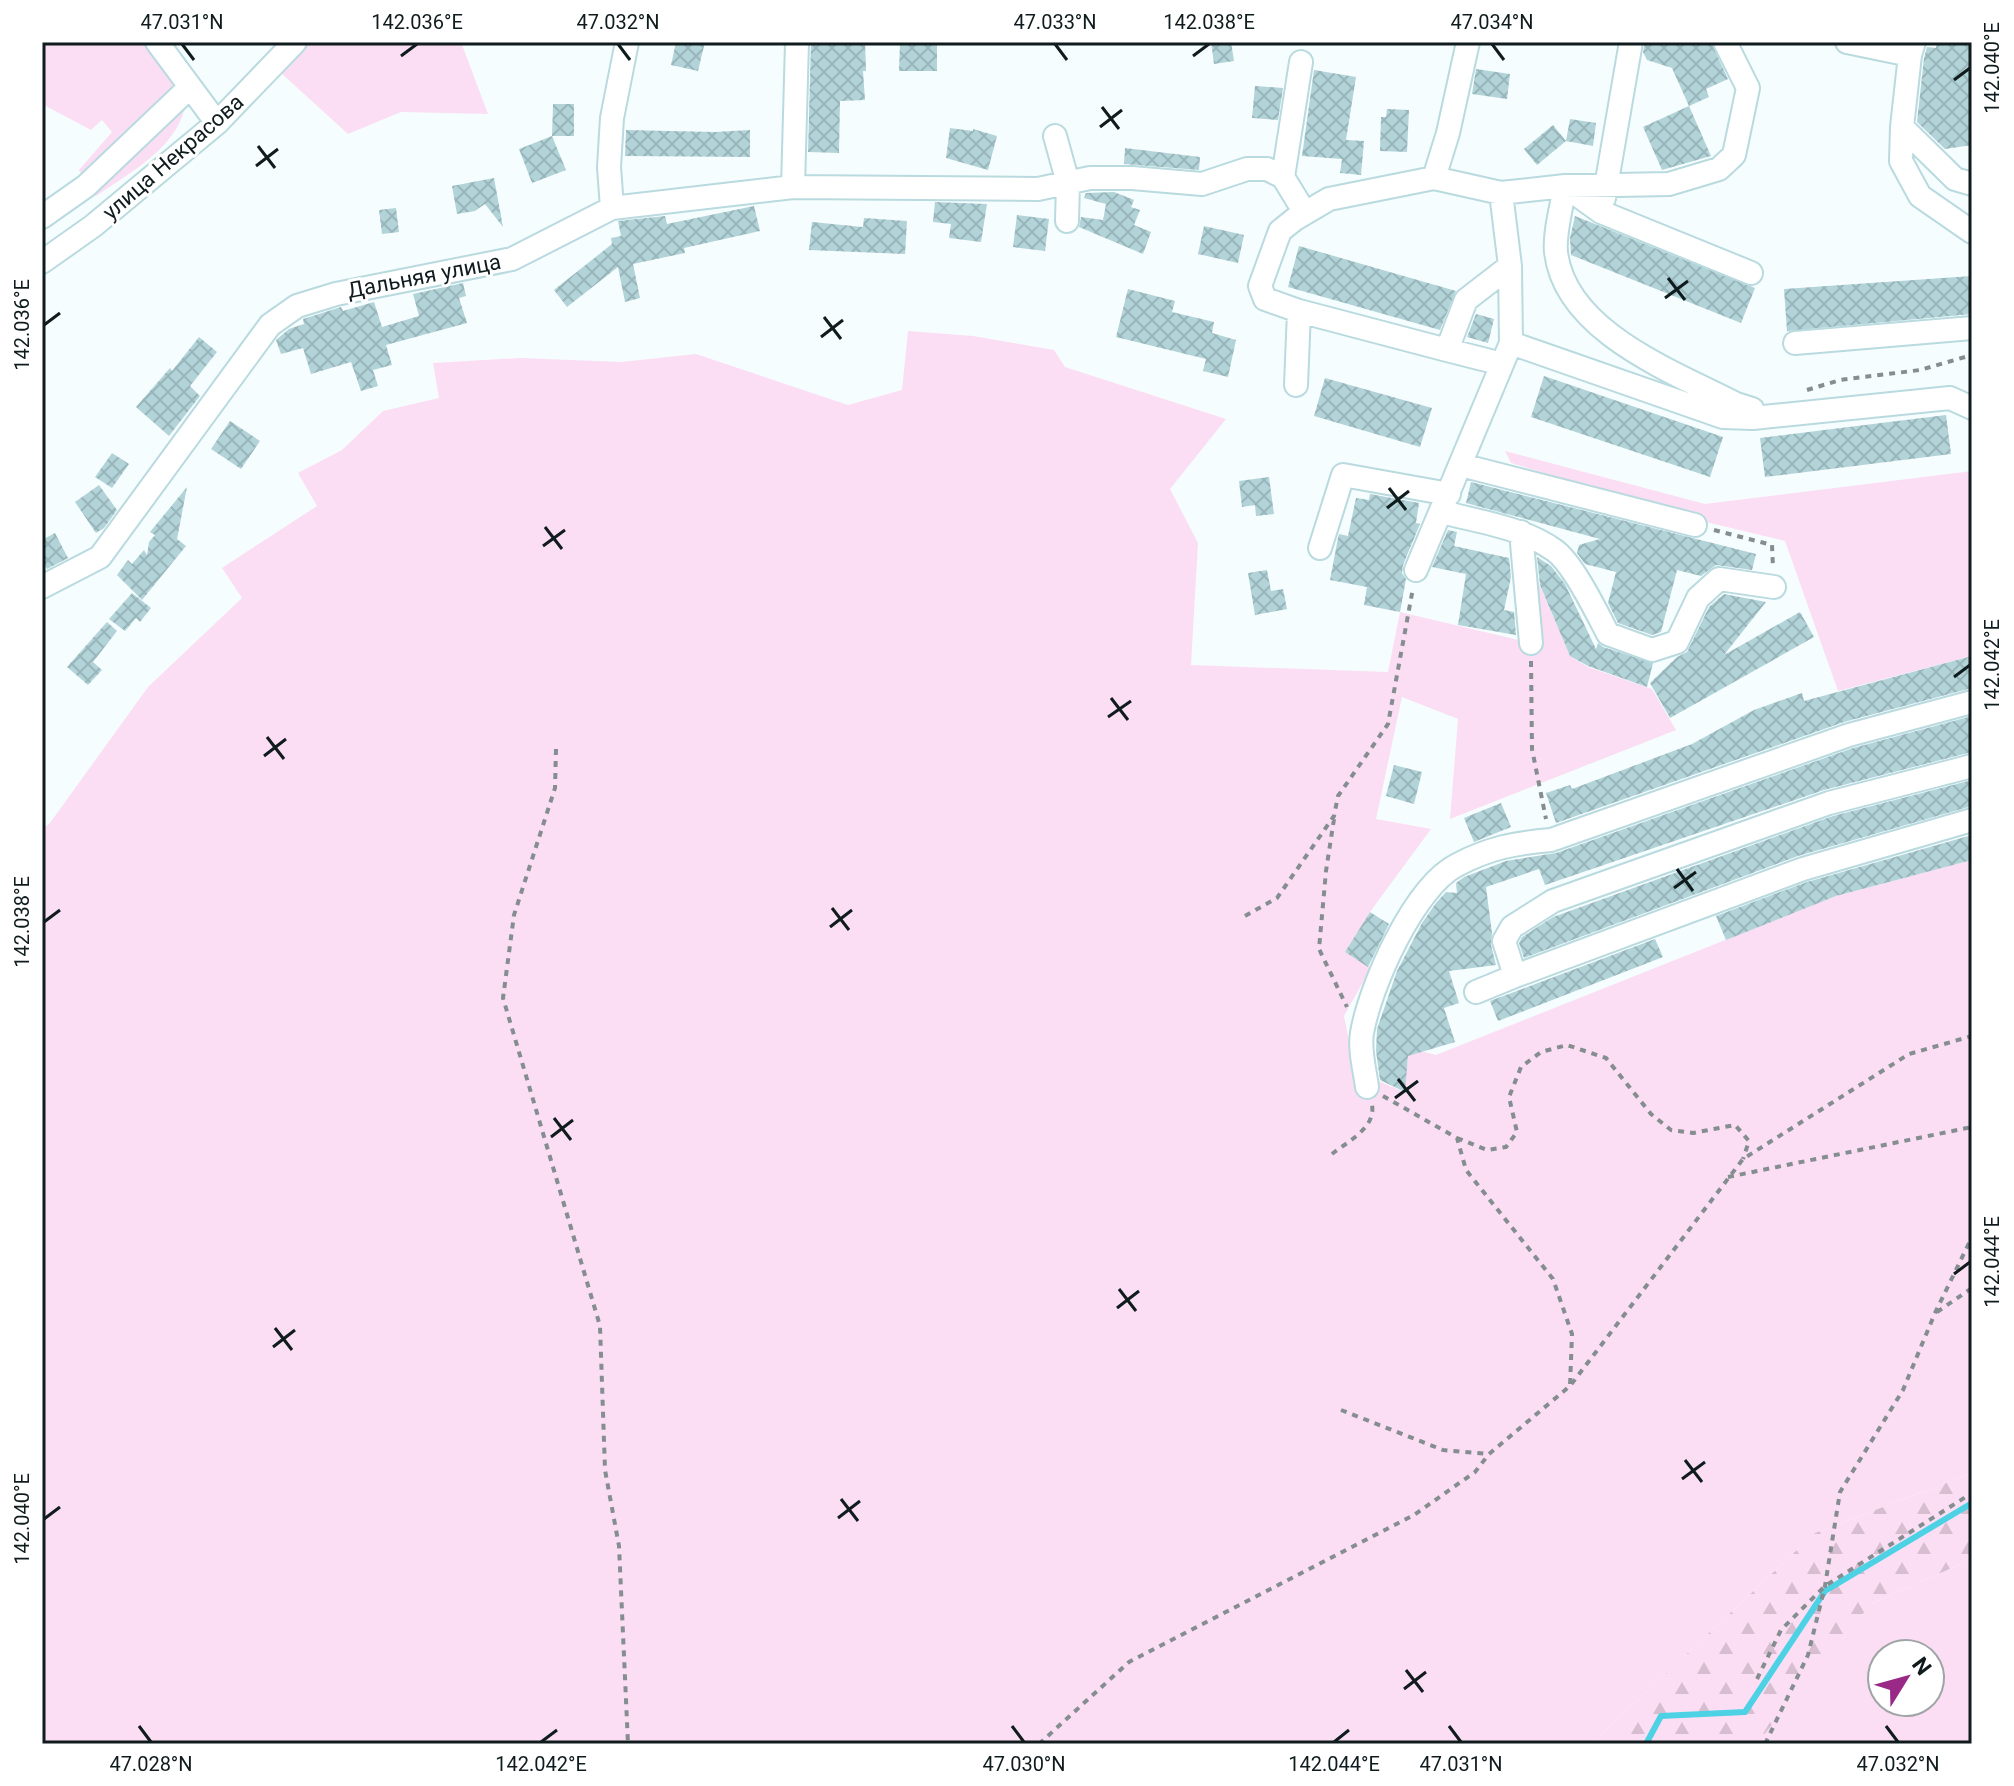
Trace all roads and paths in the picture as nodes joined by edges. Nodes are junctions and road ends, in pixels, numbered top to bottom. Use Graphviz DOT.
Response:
graph roads {
  1 [pos="157,42"];
  2 [pos="295,42"];
  3 [pos="627,42"];
  4 [pos="797,42"];
  5 [pos="1631,42"];
  6 [pos="1725,42"];
  7 [pos="1847,42"];
  8 [pos="1466,44"];
  9 [pos="1878,45"];
  10 [pos="1912,48"];
  11 [pos="1301,62"];
  12 [pos="190,87"];
  13 [pos="217,123"];
  14 [pos="1902,127"];
  15 [pos="1055,136"];
  16 [pos="1283,177"];
  17 [pos="1434,178"];
  18 [pos="1068,183"];
  19 [pos="1972,184"];
  20 [pos="1565,186"];
  21 [pos="1606,186"];
  22 [pos="793,187"];
  23 [pos="1501,193"];
  24 [pos="612,208"];
  25 [pos="1601,212"];
  26 [pos="1305,213"];
  27 [pos="42,217"];
  28 [pos="1067,221"];
  29 [pos="1972,232"];
  30 [pos="42,262"];
  31 [pos="1510,266"];
  32 [pos="1751,273"];
  33 [pos="1299,311"];
  34 [pos="1972,328"];
  35 [pos="1511,343"];
  36 [pos="1795,343"];
  37 [pos="1447,350"];
  38 [pos="1972,355"];
  39 [pos="1502,364"];
  40 [pos="1296,385"];
  41 [pos="1797,393"];
  42 [pos="1972,408"];
  43 [pos="1753,418"];
  44 [pos="1461,465"];
  45 [pos="1445,503"];
  46 [pos="1695,525"];
  47 [pos="1521,532"];
  48 [pos="1320,548"];
  49 [pos="1416,570"];
  50 [pos="42,587"];
  51 [pos="1774,587"];
  52 [pos="1531,643"];
  53 [pos="1972,702"];
  54 [pos="556,749"];
  55 [pos="1972,766"];
  56 [pos="1334,816"];
  57 [pos="1972,820"];
  58 [pos="1551,840"];
  59 [pos="1245,916"];
  60 [pos="1515,976"];
  61 [pos="1476,992"];
  62 [pos="1361,1036"];
  63 [pos="1972,1036"];
  64 [pos="1367,1087"];
  65 [pos="1972,1127"];
  66 [pos="1457,1138"];
  67 [pos="1332,1154"];
  68 [pos="1743,1159"];
  69 [pos="1728,1177"];
  70 [pos="1972,1237"];
  71 [pos="1972,1288"];
  72 [pos="1935,1313"];
  73 [pos="1570,1386"];
  74 [pos="1341,1410"];
  75 [pos="1489,1454"];
  76 [pos="1972,1493"];
  77 [pos="1825,1586"];
  78 [pos="1757,1679"];
  79 [pos="628,1744"];
  80 [pos="1039,1744"];
  81 [pos="1765,1744"];
  1 -- 12 [label="street"];
  2 -- 13 [label="street, улица Некрасова"];
  3 -- 24 [label="street"];
  4 -- 22 [label="street"];
  5 -- 21 [label="street"];
  6 -- 21 [label="street"];
  7 -- 9 [label="street"];
  8 -- 17 [label="street"];
  9 -- 10 [label="street"];
  10 -- 14 [label="street"];
  11 -- 16 [label="street"];
  12 -- 13 [label="street"];
  12 -- 27 [label="street"];
  13 -- 30 [label="street, улица Некрасова"];
  14 -- 19 [label="street"];
  14 -- 29 [label="street"];
  15 -- 18 [label="street"];
  16 -- 18 [label="street, Дальняя улица"];
  16 -- 26 [label="street"];
  17 -- 23 [label="street"];
  17 -- 26 [label="street"];
  18 -- 22 [label="street, Дальняя улица"];
  18 -- 28 [label="street"];
  20 -- 21 [label="street"];
  20 -- 23 [label="street"];
  20 -- 25 [label="street"];
  20 -- 43 [label="street"];
  21 -- 25 [label="street"];
  22 -- 24 [label="street, Дальняя улица"];
  23 -- 31 [label="street"];
  24 -- 50 [label="street, Дальняя улица"];
  25 -- 32 [label="street"];
  26 -- 33 [label="street"];
  31 -- 35 [label="street"];
  31 -- 37 [label="street"];
  33 -- 37 [label="street"];
  33 -- 40 [label="street"];
  34 -- 36 [label="street"];
  35 -- 39 [label="street"];
  35 -- 43 [label="street"];
  37 -- 39 [label="street"];
  38 -- 41 [label="path"];
  39 -- 44 [label="street"];
  42 -- 43 [label="street"];
  44 -- 45 [label="street"];
  44 -- 46 [label="street"];
  45 -- 47 [label="street"];
  45 -- 48 [label="street"];
  45 -- 49 [label="street"];
  46 -- 51 [label="path"];
  47 -- 51 [label="street"];
  47 -- 52 [label="street"];
  49 -- 56 [label="path"];
  52 -- 58 [label="path"];
  53 -- 58 [label="street"];
  54 -- 79 [label="path"];
  55 -- 60 [label="street"];
  56 -- 59 [label="path"];
  56 -- 62 [label="path"];
  57 -- 60 [label="street"];
  58 -- 62 [label="street"];
  60 -- 61 [label="street"];
  62 -- 64 [label="street"];
  63 -- 68 [label="path"];
  64 -- 66 [label="path"];
  64 -- 67 [label="path"];
  65 -- 69 [label="path"];
  66 -- 68 [label="path"];
  66 -- 73 [label="path"];
  68 -- 69 [label="path"];
  69 -- 73 [label="path"];
  70 -- 72 [label="path"];
  71 -- 72 [label="path"];
  72 -- 77 [label="path"];
  73 -- 75 [label="path"];
  74 -- 75 [label="path"];
  75 -- 80 [label="path"];
  76 -- 77 [label="path"];
  77 -- 78 [label="path"];
  77 -- 81 [label="path"];
}
